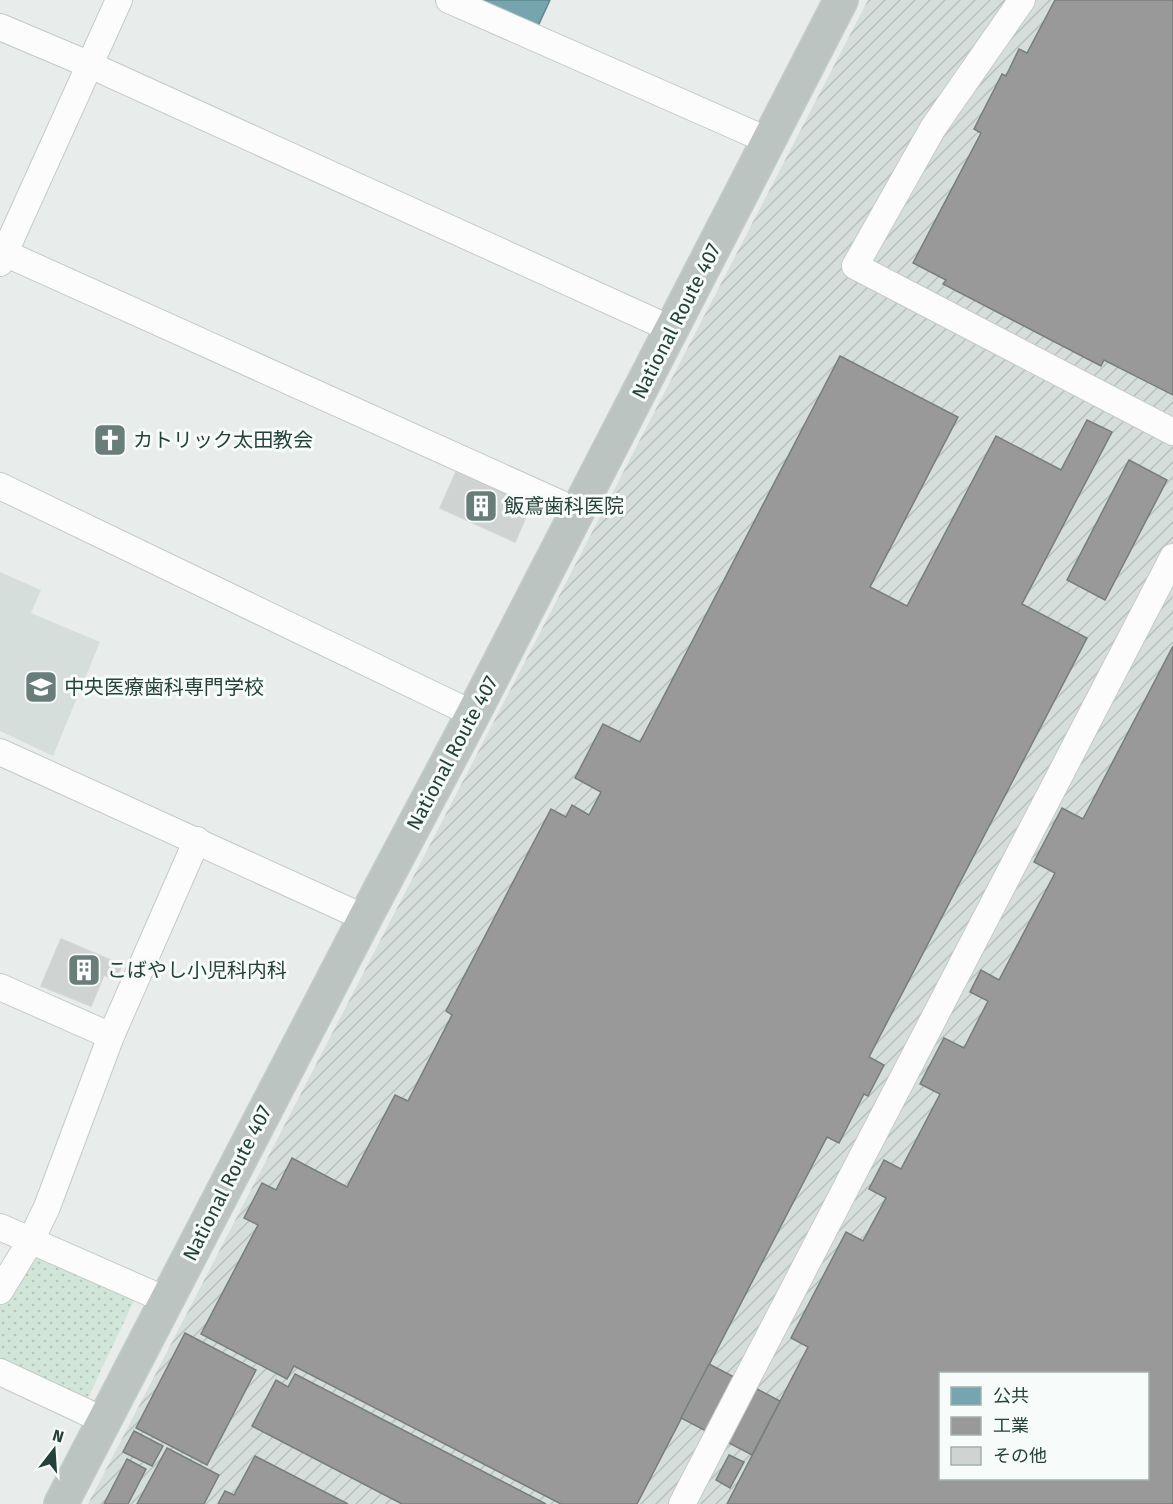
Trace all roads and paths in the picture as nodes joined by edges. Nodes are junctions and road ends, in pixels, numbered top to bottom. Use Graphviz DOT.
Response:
graph roads {
  1 [pos="119,0"];
  2 [pos="449,0"];
  3 [pos="841,0"];
  4 [pos="1022,0"];
  5 [pos="0,27"];
  6 [pos="90,65"];
  7 [pos="769,141"];
  8 [pos="1,256"];
  9 [pos="671,329"];
  10 [pos="1173,432"];
  11 [pos="0,486"];
  12 [pos="577,511"];
  13 [pos="1173,557"];
  14 [pos="473,714"];
  15 [pos="0,752"];
  16 [pos="196,840"];
  17 [pos="365,918"];
  18 [pos="0,987"];
  19 [pos="111,1036"];
  20 [pos="0,1227"];
  21 [pos="30,1242"];
  22 [pos="0,1291"];
  23 [pos="166,1300"];
  24 [pos="0,1372"];
  25 [pos="105,1421"];
  26 [pos="61,1504"];
  27 [pos="682,1504"];
  1 -- 6 [label="street"];
  2 -- 7 [label="street"];
  3 -- 7 [label="highway, National Route 407"];
  4 -- 10 [label="street"];
  5 -- 6 [label="street"];
  6 -- 8 [label="street"];
  6 -- 9 [label="street"];
  7 -- 9 [label="highway, National Route 407"];
  8 -- 12 [label="street"];
  9 -- 12 [label="highway, National Route 407"];
  11 -- 14 [label="street"];
  12 -- 14 [label="highway, National Route 407"];
  13 -- 27 [label="street"];
  14 -- 17 [label="highway, National Route 407"];
  15 -- 16 [label="street"];
  16 -- 17 [label="street"];
  16 -- 19 [label="street"];
  17 -- 23 [label="highway, National Route 407"];
  18 -- 19 [label="street"];
  19 -- 21 [label="street"];
  20 -- 21 [label="street"];
  21 -- 22 [label="street"];
  21 -- 23 [label="street"];
  23 -- 25 [label="highway, National Route 407"];
  24 -- 25 [label="street"];
  25 -- 26 [label="highway, National Route 407"];
}
